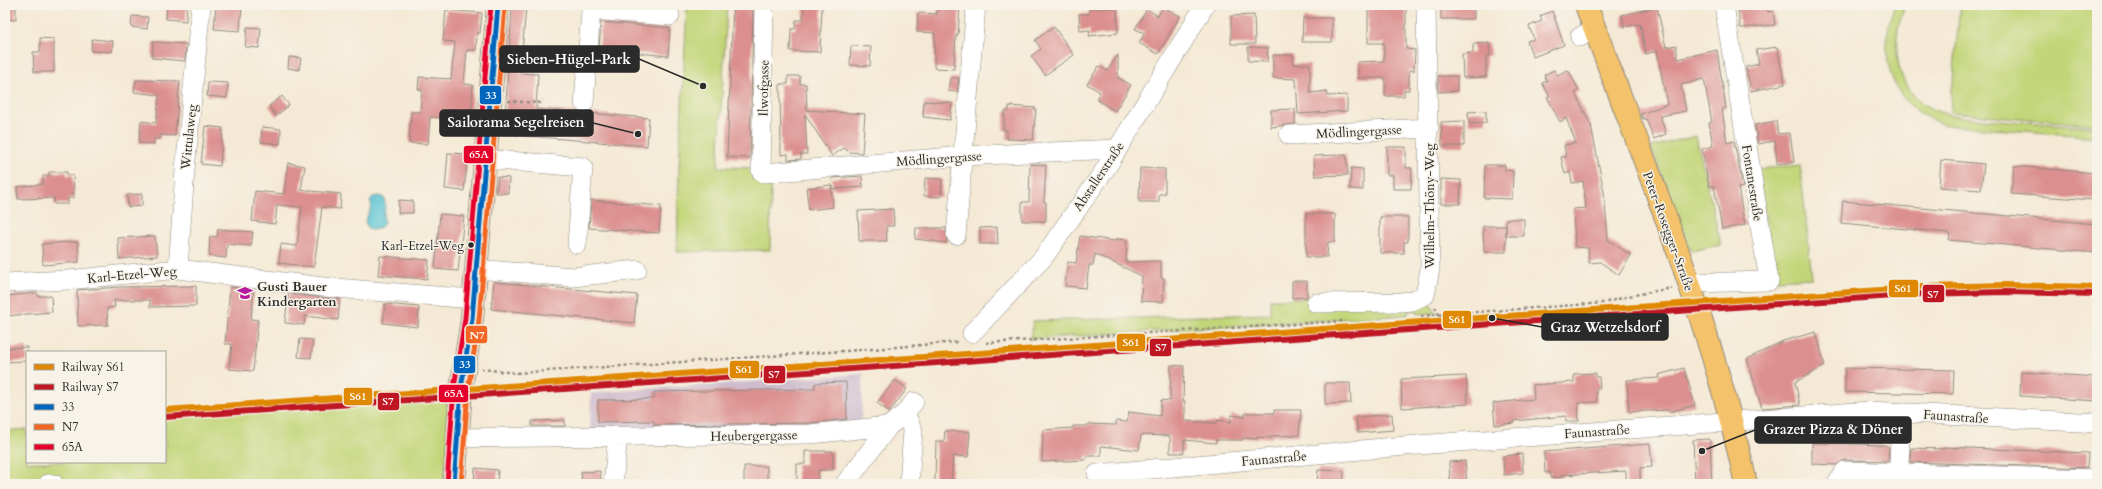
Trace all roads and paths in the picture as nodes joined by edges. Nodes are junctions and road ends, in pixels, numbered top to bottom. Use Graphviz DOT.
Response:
graph roads {
  1 [pos="201,5"];
  2 [pos="498,5"];
  3 [pos="764,5"];
  4 [pos="976,5"];
  5 [pos="1205,5"];
  6 [pos="1426,5"];
  7 [pos="1586,5"];
  8 [pos="1724,5"];
  9 [pos="591,8"];
  10 [pos="670,16"];
  11 [pos="490,99"];
  12 [pos="543,100"];
  13 [pos="584,103"];
  14 [pos="1429,128"];
  15 [pos="1289,135"];
  16 [pos="1117,149"];
  17 [pos="963,156"];
  18 [pos="484,159"];
  19 [pos="761,171"];
  20 [pos="956,235"];
  21 [pos="577,244"];
  22 [pos="178,269"];
  23 [pos="476,269"];
  24 [pos="637,270"];
  25 [pos="5,283"];
  26 [pos="1684,284"];
  27 [pos="474,299"];
  28 [pos="1316,303"];
  29 [pos="1416,316"];
  30 [pos="1345,321"];
  31 [pos="978,338"];
  32 [pos="464,366"];
  33 [pos="1901,412"];
  34 [pos="1732,422"];
  35 [pos="2097,423"];
  36 [pos="889,426"];
  37 [pos="618,436"];
  38 [pos="457,438"];
  39 [pos="1097,474"];
  40 [pos="1903,478"];
  41 [pos="2097,479"];
  42 [pos="1980,480"];
  43 [pos="2038,481"];
  44 [pos="48,484"];
  45 [pos="54,484"];
  46 [pos="454,484"];
  47 [pos="613,484"];
  48 [pos="845,484"];
  49 [pos="909,484"];
  50 [pos="1746,484"];
  51 [pos="1837,484"];
  1 -- 22 [label="street, Wittulaweg"];
  2 -- 11 [label="main road"];
  3 -- 19 [label="street, Ilwofgasse"];
  4 -- 17 [label="street"];
  5 -- 16 [label="street, Abstallerstraße"];
  6 -- 14 [label="street, Wilhelm-Thöny-Weg"];
  7 -- 26 [label="main road, Peter-Rosegger-Straße"];
  8 -- 26 [label="street, Fontanestraße"];
  9 -- 10 [label="street"];
  9 -- 13 [label="street"];
  11 -- 12 [label="path"];
  11 -- 18 [label="main road"];
  14 -- 15 [label="street, Mödlingergasse"];
  14 -- 28 [label="street, Wilhelm-Thöny-Weg"];
  16 -- 17 [label="street, Mödlingergasse"];
  16 -- 31 [label="street, Abstallerstraße"];
  17 -- 19 [label="street, Mödlingergasse"];
  17 -- 20 [label="street"];
  18 -- 21 [label="street"];
  18 -- 23 [label="main road"];
  22 -- 25 [label="street, Karl-Etzel-Weg"];
  22 -- 27 [label="street, Karl-Etzel-Weg"];
  23 -- 24 [label="street"];
  23 -- 27 [label="main road"];
  26 -- 29 [label="path"];
  26 -- 34 [label="main road, Peter-Rosegger-Straße"];
  27 -- 32 [label="main road"];
  30 -- 31 [label="path"];
  31 -- 32 [label="path"];
  32 -- 38 [label="main road"];
  33 -- 34 [label="street, Faunastraße"];
  33 -- 35 [label="street, Faunastraße"];
  33 -- 40 [label="street"];
  34 -- 39 [label="street, Faunastraße"];
  34 -- 50 [label="main road, Peter-Rosegger-Straße"];
  36 -- 37 [label="street, Heubergergasse"];
  36 -- 48 [label="street"];
  36 -- 49 [label="street"];
  37 -- 38 [label="street, Heubergergasse"];
  37 -- 47 [label="street"];
  38 -- 46 [label="main road"];
  40 -- 42 [label="street"];
  40 -- 51 [label="street"];
  41 -- 43 [label="street"];
  42 -- 43 [label="street"];
  44 -- 45 [label="street"];
}
